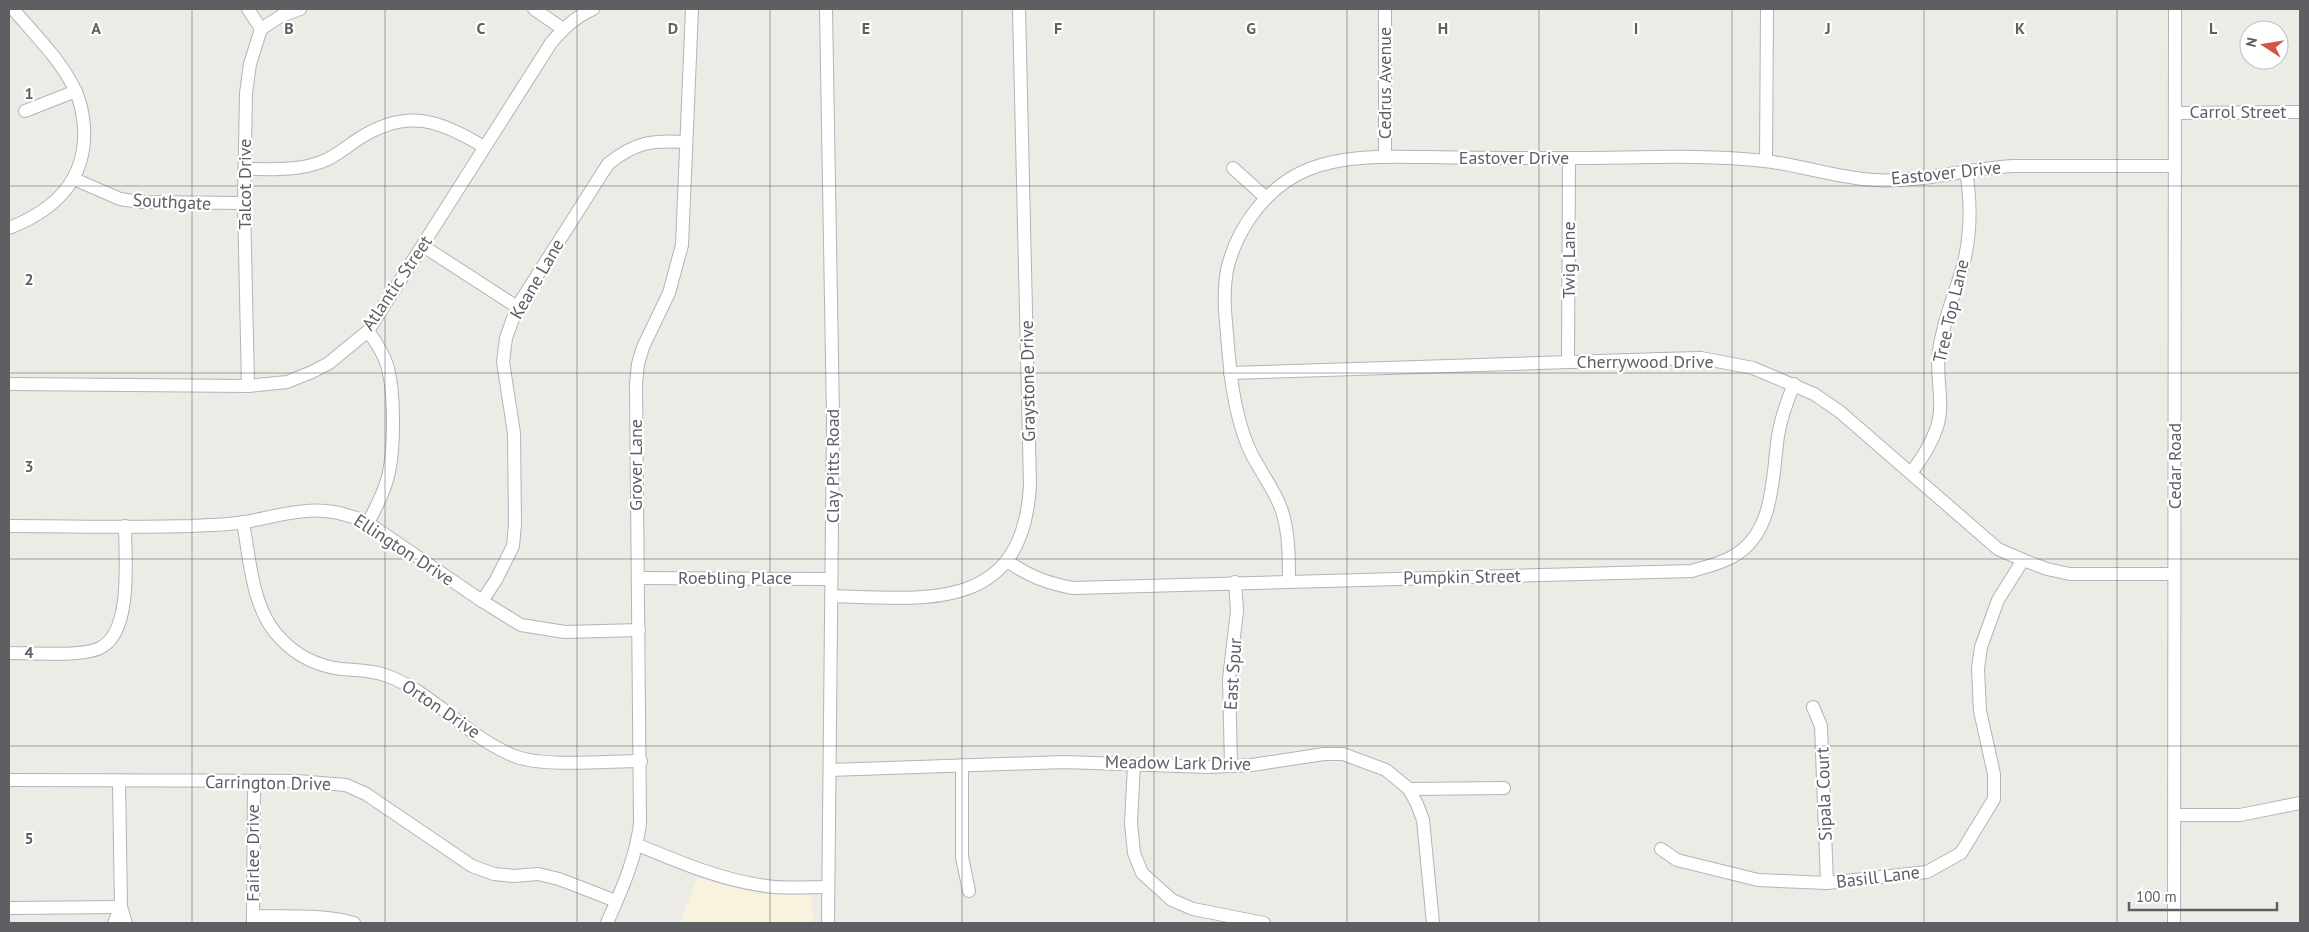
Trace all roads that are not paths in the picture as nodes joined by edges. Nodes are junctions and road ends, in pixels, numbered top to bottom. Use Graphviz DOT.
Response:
graph roads {
  1 [pos="248,9"];
  2 [pos="300,9"];
  3 [pos="534,9"];
  4 [pos="593,9"];
  5 [pos="692,9"];
  6 [pos="826,9"];
  7 [pos="1020,9"];
  8 [pos="1385,9"];
  9 [pos="1767,9"];
  10 [pos="2174,9"];
  11 [pos="16,10"];
  12 [pos="261,29"];
  13 [pos="563,29"];
  14 [pos="76,90"];
  15 [pos="25,111"];
  16 [pos="2300,112"];
  17 [pos="2175,113"];
  18 [pos="686,142"];
  19 [pos="484,148"];
  20 [pos="1385,157"];
  21 [pos="1569,158"];
  22 [pos="1766,161"];
  23 [pos="2175,166"];
  24 [pos="1233,168"];
  25 [pos="245,169"];
  26 [pos="1966,171"];
  27 [pos="74,179"];
  28 [pos="1265,197"];
  29 [pos="244,203"];
  30 [pos="9,228"];
  31 [pos="423,246"];
  32 [pos="517,307"];
  33 [pos="368,331"];
  34 [pos="1568,361"];
  35 [pos="1230,373"];
  36 [pos="9,384"];
  37 [pos="1794,384"];
  38 [pos="248,386"];
  39 [pos="1910,473"];
  40 [pos="243,522"];
  41 [pos="368,522"];
  42 [pos="9,526"];
  43 [pos="125,526"];
  44 [pos="2023,560"];
  45 [pos="1007,561"];
  46 [pos="2174,574"];
  47 [pos="638,578"];
  48 [pos="831,579"];
  49 [pos="1289,581"];
  50 [pos="1235,582"];
  51 [pos="831,596"];
  52 [pos="482,601"];
  53 [pos="639,630"];
  54 [pos="9,653"];
  55 [pos="1813,707"];
  56 [pos="641,761"];
  57 [pos="962,765"];
  58 [pos="1134,765"];
  59 [pos="1231,766"];
  60 [pos="830,770"];
  61 [pos="9,780"];
  62 [pos="119,782"];
  63 [pos="254,782"];
  64 [pos="1504,788"];
  65 [pos="1408,789"];
  66 [pos="2300,803"];
  67 [pos="2174,815"];
  68 [pos="638,845"];
  69 [pos="1661,849"];
  70 [pos="1827,883"];
  71 [pos="828,888"];
  72 [pos="969,892"];
  73 [pos="616,901"];
  74 [pos="121,907"];
  75 [pos="9,908"];
  76 [pos="253,920"];
  77 [pos="114,923"];
  78 [pos="126,923"];
  79 [pos="354,923"];
  80 [pos="607,923"];
  81 [pos="828,923"];
  82 [pos="1264,923"];
  83 [pos="1433,923"];
  84 [pos="2174,923"];
  1 -- 12 [label="street"];
  2 -- 12 [label="street"];
  3 -- 13 [label="street"];
  4 -- 13 [label="street, Atlantic Street"];
  5 -- 18 [label="street, Grover Lane"];
  6 -- 48 [label="street, Clay Pitts Road"];
  7 -- 45 [label="street, Graystone Drive"];
  8 -- 20 [label="street, Cedrus Avenue"];
  9 -- 22 [label="street"];
  10 -- 17 [label="street, Cedar Road"];
  11 -- 14 [label="street"];
  12 -- 25 [label="street, Talcot Drive"];
  13 -- 19 [label="street, Atlantic Street"];
  14 -- 15 [label="street"];
  14 -- 27 [label="street"];
  16 -- 17 [label="street, Carrol Street"];
  17 -- 23 [label="street, Cedar Road"];
  18 -- 32 [label="street, Keane Lane"];
  18 -- 47 [label="street, Grover Lane"];
  19 -- 25 [label="street"];
  19 -- 31 [label="street, Atlantic Street"];
  20 -- 21 [label="street, Eastover Drive"];
  20 -- 28 [label="street, Eastover Drive"];
  21 -- 22 [label="street, Eastover Drive"];
  21 -- 34 [label="street, Twig Lane"];
  22 -- 26 [label="street, Eastover Drive"];
  23 -- 26 [label="street, Eastover Drive"];
  23 -- 46 [label="street, Cedar Road"];
  24 -- 28 [label="street"];
  25 -- 29 [label="street, Talcot Drive"];
  26 -- 39 [label="street, Tree Top Lane"];
  27 -- 29 [label="street, Southgate"];
  27 -- 30 [label="street"];
  28 -- 35 [label="street, Eastover Drive"];
  29 -- 38 [label="street, Talcot Drive"];
  31 -- 32 [label="street"];
  31 -- 33 [label="street, Atlantic Street"];
  32 -- 52 [label="street, Keane Lane"];
  33 -- 38 [label="street, Atlantic Street"];
  33 -- 41 [label="street"];
  34 -- 35 [label="street, Cherrywood Drive"];
  34 -- 37 [label="street, Cherrywood Drive"];
  35 -- 49 [label="street, Eastover Drive"];
  36 -- 38 [label="street, Atlantic Street"];
  37 -- 39 [label="street, Cherrywood Drive"];
  37 -- 49 [label="street, Pumpkin Street"];
  39 -- 44 [label="street, Cherrywood Drive"];
  40 -- 41 [label="street, Ellington Drive"];
  40 -- 43 [label="street, Ellington Drive"];
  40 -- 56 [label="street, Orton Drive"];
  41 -- 52 [label="street, Ellington Drive"];
  42 -- 43 [label="street, Ellington Drive"];
  43 -- 54 [label="street"];
  44 -- 46 [label="street, Cherrywood Drive"];
  44 -- 70 [label="street, Basill Lane"];
  45 -- 50 [label="street, Pumpkin Street"];
  45 -- 51 [label="street, Graystone Drive"];
  46 -- 67 [label="street, Cedar Road"];
  47 -- 48 [label="street, Roebling Place"];
  47 -- 53 [label="street, Grover Lane"];
  48 -- 51 [label="street, Clay Pitts Road"];
  49 -- 50 [label="street, Pumpkin Street"];
  50 -- 59 [label="street, East Spur"];
  51 -- 60 [label="street, Clay Pitts Road"];
  52 -- 53 [label="street, Ellington Drive"];
  53 -- 56 [label="street, Grover Lane"];
  55 -- 70 [label="street, Sipala Court"];
  56 -- 68 [label="street, Grover Lane"];
  57 -- 58 [label="street, Meadow Lark Drive"];
  57 -- 60 [label="street, Meadow Lark Drive"];
  57 -- 72 [label="street"];
  58 -- 59 [label="street, Meadow Lark Drive"];
  58 -- 82 [label="street"];
  59 -- 65 [label="street, Meadow Lark Drive"];
  60 -- 71 [label="street, Clay Pitts Road"];
  61 -- 62 [label="street, Carrington Drive"];
  62 -- 63 [label="street, Carrington Drive"];
  62 -- 74 [label="street"];
  63 -- 73 [label="street, Carrington Drive"];
  63 -- 76 [label="street, Fairlee Drive"];
  64 -- 65 [label="street"];
  65 -- 83 [label="street, Meadow Lark Drive"];
  66 -- 67 [label="street"];
  67 -- 84 [label="street, Cedar Road"];
  68 -- 71 [label="street"];
  68 -- 73 [label="street, Grover Lane"];
  69 -- 70 [label="street, Basill Lane"];
  71 -- 81 [label="street, Clay Pitts Road"];
  73 -- 80 [label="street, Grover Lane"];
  74 -- 75 [label="street"];
  74 -- 77 [label="street"];
  74 -- 78 [label="street"];
  76 -- 79 [label="street"];
}
